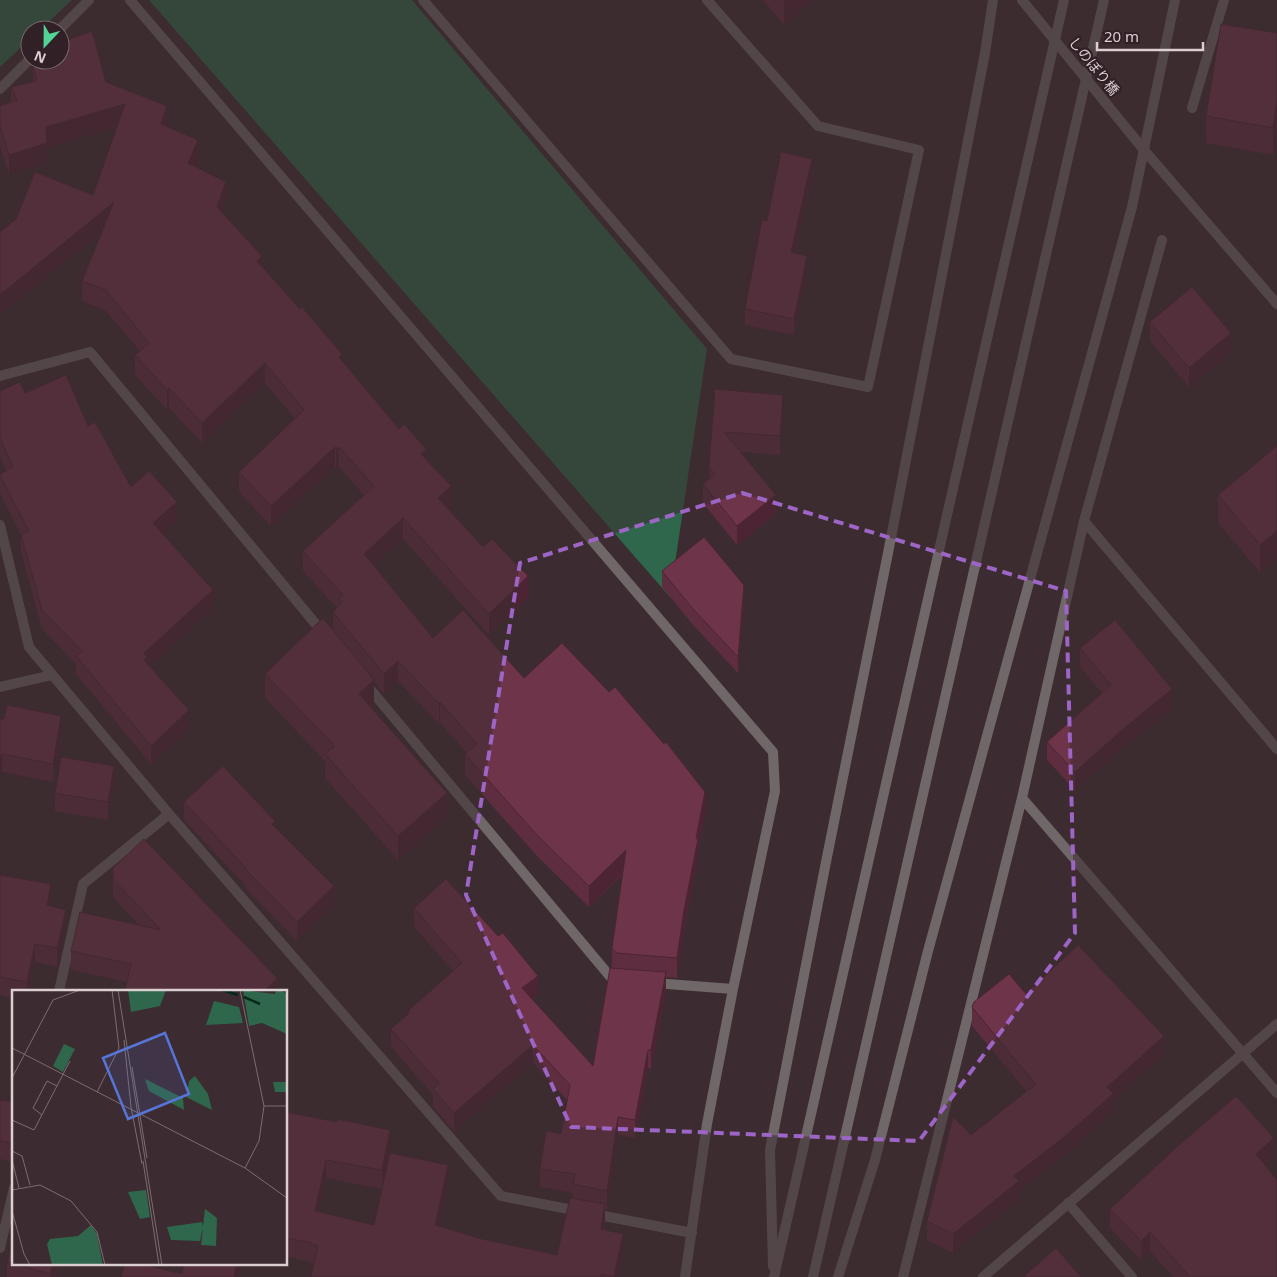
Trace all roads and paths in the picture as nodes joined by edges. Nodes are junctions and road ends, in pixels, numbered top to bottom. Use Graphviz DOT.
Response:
graph roads {
  1 [pos="90,0"];
  2 [pos="130,0"];
  3 [pos="423,0"];
  4 [pos="707,0"];
  5 [pos="993,0"];
  6 [pos="1022,0"];
  7 [pos="1064,0"];
  8 [pos="1104,0"];
  9 [pos="1175,0"];
  10 [pos="1224,0"];
  11 [pos="69,20"];
  12 [pos="20,69"];
  13 [pos="0,89"];
  14 [pos="1192,108"];
  15 [pos="1144,150"];
  16 [pos="1162,240"];
  17 [pos="1277,304"];
  18 [pos="0,376"];
  19 [pos="1084,521"];
  20 [pos="0,524"];
  21 [pos="332,643"];
  22 [pos="52,674"];
  23 [pos="358,674"];
  24 [pos="0,687"];
  25 [pos="1277,749"];
  26 [pos="1022,798"];
  27 [pos="169,814"];
  28 [pos="732,989"];
  29 [pos="59,990"];
  30 [pos="1277,1024"];
  31 [pos="1243,1054"];
  32 [pos="1277,1093"];
  33 [pos="12,1197"];
  34 [pos="1068,1204"];
  35 [pos="692,1234"];
  36 [pos="0,1248"];
  37 [pos="685,1277"];
  38 [pos="774,1277"];
  39 [pos="813,1277"];
  40 [pos="838,1277"];
  41 [pos="903,1277"];
  42 [pos="983,1277"];
  43 [pos="1132,1277"];
  1 -- 11 [label="street"];
  2 -- 28 [label="street"];
  3 -- 4 [label="street"];
  5 -- 38 [label="street"];
  6 -- 15 [label="street, しのぼり橋, bridge"];
  7 -- 38 [label="street"];
  8 -- 39 [label="street"];
  9 -- 15 [label="street"];
  10 -- 14 [label="street"];
  12 -- 13 [label="street"];
  15 -- 17 [label="street, しのぼり橋"];
  15 -- 40 [label="street"];
  16 -- 19 [label="street"];
  18 -- 21 [label="street"];
  19 -- 25 [label="street"];
  19 -- 26 [label="street"];
  20 -- 22 [label="street"];
  22 -- 24 [label="street"];
  22 -- 27 [label="street"];
  23 -- 28 [label="street"];
  26 -- 31 [label="street"];
  26 -- 41 [label="street"];
  27 -- 29 [label="street"];
  27 -- 35 [label="street"];
  28 -- 35 [label="street"];
  30 -- 31 [label="street"];
  31 -- 32 [label="street"];
  31 -- 34 [label="street"];
  33 -- 36 [label="street"];
  34 -- 42 [label="street"];
  34 -- 43 [label="street"];
  35 -- 37 [label="street"];
}
